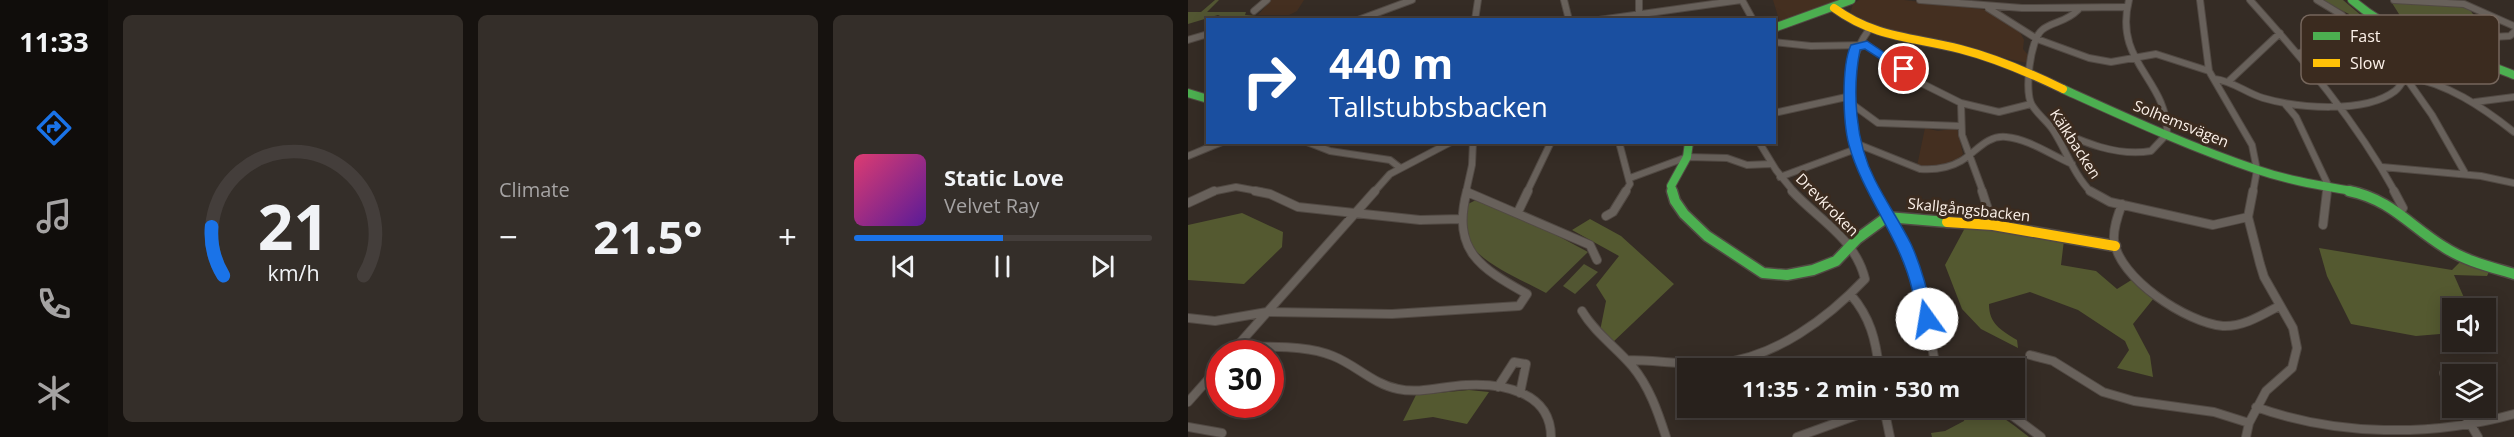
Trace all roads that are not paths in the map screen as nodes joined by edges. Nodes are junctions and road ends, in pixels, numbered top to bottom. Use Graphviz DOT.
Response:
graph roads {
  1 [pos="1267,0"];
  2 [pos="1412,0"];
  3 [pos="1478,0"];
  4 [pos="1564,0"];
  5 [pos="1639,0"];
  6 [pos="1741,0"];
  7 [pos="1851,0"];
  8 [pos="1920,0"];
  9 [pos="2129,0"];
  10 [pos="2200,0"];
  11 [pos="2250,0"];
  12 [pos="2317,0"];
  13 [pos="2352,0"];
  14 [pos="2394,0"];
  15 [pos="2126,7"];
  16 [pos="1834,8"];
  17 [pos="1988,8"];
  18 [pos="2078,10"];
  19 [pos="1254,11"];
  20 [pos="2342,15"];
  21 [pos="2367,15"];
  22 [pos="2495,15"];
  23 [pos="1639,17"];
  24 [pos="1363,18"];
  25 [pos="1475,18"];
  26 [pos="1568,18"];
  27 [pos="1752,18"];
  28 [pos="2499,18"];
  29 [pos="2514,26"];
  30 [pos="1776,27"];
  31 [pos="1868,31"];
  32 [pos="2514,32"];
  33 [pos="2280,33"];
  34 [pos="1206,35"];
  35 [pos="2499,37"];
  36 [pos="2037,39"];
  37 [pos="1188,40"];
  38 [pos="1776,42"];
  39 [pos="1859,45"];
  40 [pos="2299,53"];
  41 [pos="2301,56"];
  42 [pos="2134,57"];
  43 [pos="2499,69"];
  44 [pos="2028,71"];
  45 [pos="2209,71"];
  46 [pos="2514,75"];
  47 [pos="2215,79"];
  48 [pos="2230,80"];
  49 [pos="2323,84"];
  50 [pos="2401,84"];
  51 [pos="2411,84"];
  52 [pos="2437,84"];
  53 [pos="1190,96"];
  54 [pos="2514,97"];
  55 [pos="1206,99"];
  56 [pos="1851,100"];
  57 [pos="2475,102"];
  58 [pos="1961,103"];
  59 [pos="2031,104"];
  60 [pos="2285,104"];
  61 [pos="2339,105"];
  62 [pos="1776,113"];
  63 [pos="2500,121"];
  64 [pos="1960,126"];
  65 [pos="2514,126"];
  66 [pos="2052,128"];
  67 [pos="2514,132"];
  68 [pos="2167,134"];
  69 [pos="2067,135"];
  70 [pos="2058,139"];
  71 [pos="1217,144"];
  72 [pos="1312,144"];
  73 [pos="1447,144"];
  74 [pos="1473,144"];
  75 [pos="1550,144"];
  76 [pos="1620,144"];
  77 [pos="1689,144"];
  78 [pos="1760,144"];
  79 [pos="1855,146"];
  80 [pos="1188,156"];
  81 [pos="1687,157"];
  82 [pos="1966,158"];
  83 [pos="1770,164"];
  84 [pos="2072,164"];
  85 [pos="1399,167"];
  86 [pos="2382,167"];
  87 [pos="2256,170"];
  88 [pos="2464,173"];
  89 [pos="1780,177"];
  90 [pos="1630,178"];
  91 [pos="2514,183"];
  92 [pos="2328,185"];
  93 [pos="1467,192"];
  94 [pos="1188,203"];
  95 [pos="2122,204"];
  96 [pos="1355,212"];
  97 [pos="1518,212"];
  98 [pos="2400,213"];
  99 [pos="1606,216"];
  100 [pos="1887,217"];
  101 [pos="2248,217"];
  102 [pos="1461,219"];
  103 [pos="1993,225"];
  104 [pos="2323,225"];
  105 [pos="1850,246"];
  106 [pos="2115,246"];
  107 [pos="1597,260"];
  108 [pos="2514,274"];
  109 [pos="1851,295"];
  110 [pos="2280,306"];
  111 [pos="1582,310"];
  112 [pos="1267,312"];
  113 [pos="1188,318"];
  114 [pos="1243,340"];
  115 [pos="1284,349"];
  116 [pos="2030,355"];
  117 [pos="1878,358"];
  118 [pos="1934,358"];
  119 [pos="1627,360"];
  120 [pos="1206,382"];
  121 [pos="1498,387"];
  122 [pos="1520,393"];
  123 [pos="1188,402"];
  124 [pos="2256,407"];
  125 [pos="2514,414"];
  126 [pos="1849,418"];
  127 [pos="1886,418"];
  128 [pos="2015,418"];
  129 [pos="2466,418"];
  130 [pos="2249,423"];
  131 [pos="2469,423"];
  132 [pos="1188,427"];
  133 [pos="1222,433"];
  134 [pos="1551,437"];
  135 [pos="1666,437"];
  136 [pos="1797,437"];
  137 [pos="1890,437"];
  138 [pos="2041,437"];
  139 [pos="2247,437"];
  140 [pos="2478,437"];
  1 -- 19 [label="street"];
  2 -- 24 [label="street"];
  3 -- 25 [label="street"];
  4 -- 26 [label="street"];
  5 -- 23 [label="street"];
  6 -- 23 [label="street"];
  6 -- 27 [label="street"];
  7 -- 16 [label="street"];
  8 -- 17 [label="street"];
  9 -- 15 [label="street"];
  10 -- 45 [label="street"];
  11 -- 33 [label="street"];
  12 -- 20 [label="street"];
  13 -- 21 [label="street"];
  14 -- 22 [label="street"];
  15 -- 18 [label="street"];
  15 -- 42 [label="street"];
  16 -- 30 [label="street"];
  16 -- 31 [label="street, Solhemsvägen"];
  17 -- 18 [label="street"];
  17 -- 36 [label="street"];
  18 -- 36 [label="street"];
  28 -- 29 [label="street"];
  31 -- 39 [label="street"];
  31 -- 44 [label="street, Solhemsvägen"];
  32 -- 35 [label="street"];
  33 -- 40 [label="street"];
  33 -- 48 [label="street"];
  34 -- 37 [label="street"];
  36 -- 42 [label="street"];
  36 -- 44 [label="street, Kälkbacken"];
  38 -- 39 [label="street"];
  39 -- 56 [label="street"];
  39 -- 58 [label="street"];
  40 -- 41 [label="street"];
  42 -- 45 [label="street"];
  42 -- 68 [label="street"];
  43 -- 46 [label="street"];
  44 -- 59 [label="street, Kälkbacken"];
  44 -- 68 [label="street, Solhemsvägen"];
  45 -- 47 [label="street"];
  47 -- 48 [label="street"];
  47 -- 87 [label="street"];
  48 -- 60 [label="street"];
  49 -- 61 [label="street"];
  50 -- 61 [label="street"];
  51 -- 88 [label="street"];
  52 -- 57 [label="street"];
  53 -- 55 [label="street"];
  54 -- 57 [label="street"];
  56 -- 62 [label="street"];
  56 -- 64 [label="street"];
  56 -- 79 [label="street"];
  57 -- 63 [label="street"];
  58 -- 59 [label="street"];
  58 -- 64 [label="street"];
  59 -- 66 [label="street, Kälkbacken"];
  60 -- 61 [label="street"];
  60 -- 92 [label="street"];
  61 -- 86 [label="street"];
  63 -- 65 [label="street"];
  63 -- 67 [label="street"];
  64 -- 82 [label="street"];
  66 -- 69 [label="street"];
  66 -- 70 [label="street, Kälkbacken"];
  68 -- 69 [label="street"];
  68 -- 87 [label="street, Solhemsvägen"];
  69 -- 70 [label="street"];
  70 -- 84 [label="street, Kälkbacken"];
  71 -- 80 [label="street"];
  72 -- 85 [label="street"];
  73 -- 85 [label="street"];
  74 -- 93 [label="street"];
  75 -- 97 [label="street"];
  76 -- 90 [label="street"];
  77 -- 81 [label="street, Skallgångsbacken"];
  78 -- 83 [label="street, Drevkroken"];
  79 -- 82 [label="street"];
  79 -- 89 [label="street"];
  79 -- 100 [label="street"];
  81 -- 83 [label="street"];
  81 -- 90 [label="street"];
  81 -- 105 [label="street, Skallgångsbacken"];
  82 -- 84 [label="street"];
  82 -- 103 [label="street"];
  83 -- 89 [label="street, Drevkroken"];
  84 -- 95 [label="street, Kälkbacken"];
  85 -- 96 [label="street"];
  86 -- 88 [label="street"];
  86 -- 98 [label="street"];
  87 -- 92 [label="street, Solhemsvägen"];
  87 -- 101 [label="street"];
  88 -- 91 [label="street"];
  89 -- 105 [label="street, Drevkroken"];
  90 -- 99 [label="street"];
  92 -- 98 [label="street, Solhemsvägen"];
  92 -- 104 [label="street"];
  93 -- 97 [label="street"];
  93 -- 102 [label="street"];
  94 -- 96 [label="street"];
  95 -- 101 [label="street, Kälkbacken"];
  95 -- 106 [label="street"];
  96 -- 102 [label="street"];
  96 -- 112 [label="street"];
  97 -- 107 [label="street"];
  98 -- 108 [label="street, Solhemsvägen"];
  100 -- 103 [label="street, Skallgångsbacken"];
  100 -- 105 [label="street, Skallgångsbacken"];
  100 -- 118 [label="street"];
  101 -- 110 [label="street"];
  102 -- 112 [label="street"];
  103 -- 106 [label="street, Skallgångsbacken"];
  105 -- 109 [label="street, Drevkroken"];
  106 -- 110 [label="street"];
  109 -- 117 [label="street"];
  109 -- 119 [label="street, Drevkroken"];
  110 -- 124 [label="street"];
  111 -- 119 [label="street"];
  112 -- 113 [label="street"];
  112 -- 114 [label="street"];
  115 -- 121 [label="street"];
  116 -- 130 [label="street"];
  119 -- 135 [label="street"];
  120 -- 123 [label="street"];
  121 -- 122 [label="street"];
  121 -- 122 [label="street"];
  122 -- 134 [label="street"];
  124 -- 130 [label="street"];
  124 -- 131 [label="street"];
  125 -- 131 [label="street"];
  126 -- 136 [label="street"];
  127 -- 137 [label="street"];
  128 -- 138 [label="street"];
  129 -- 131 [label="street"];
  130 -- 139 [label="street"];
  131 -- 140 [label="street"];
  132 -- 133 [label="street"];
}
